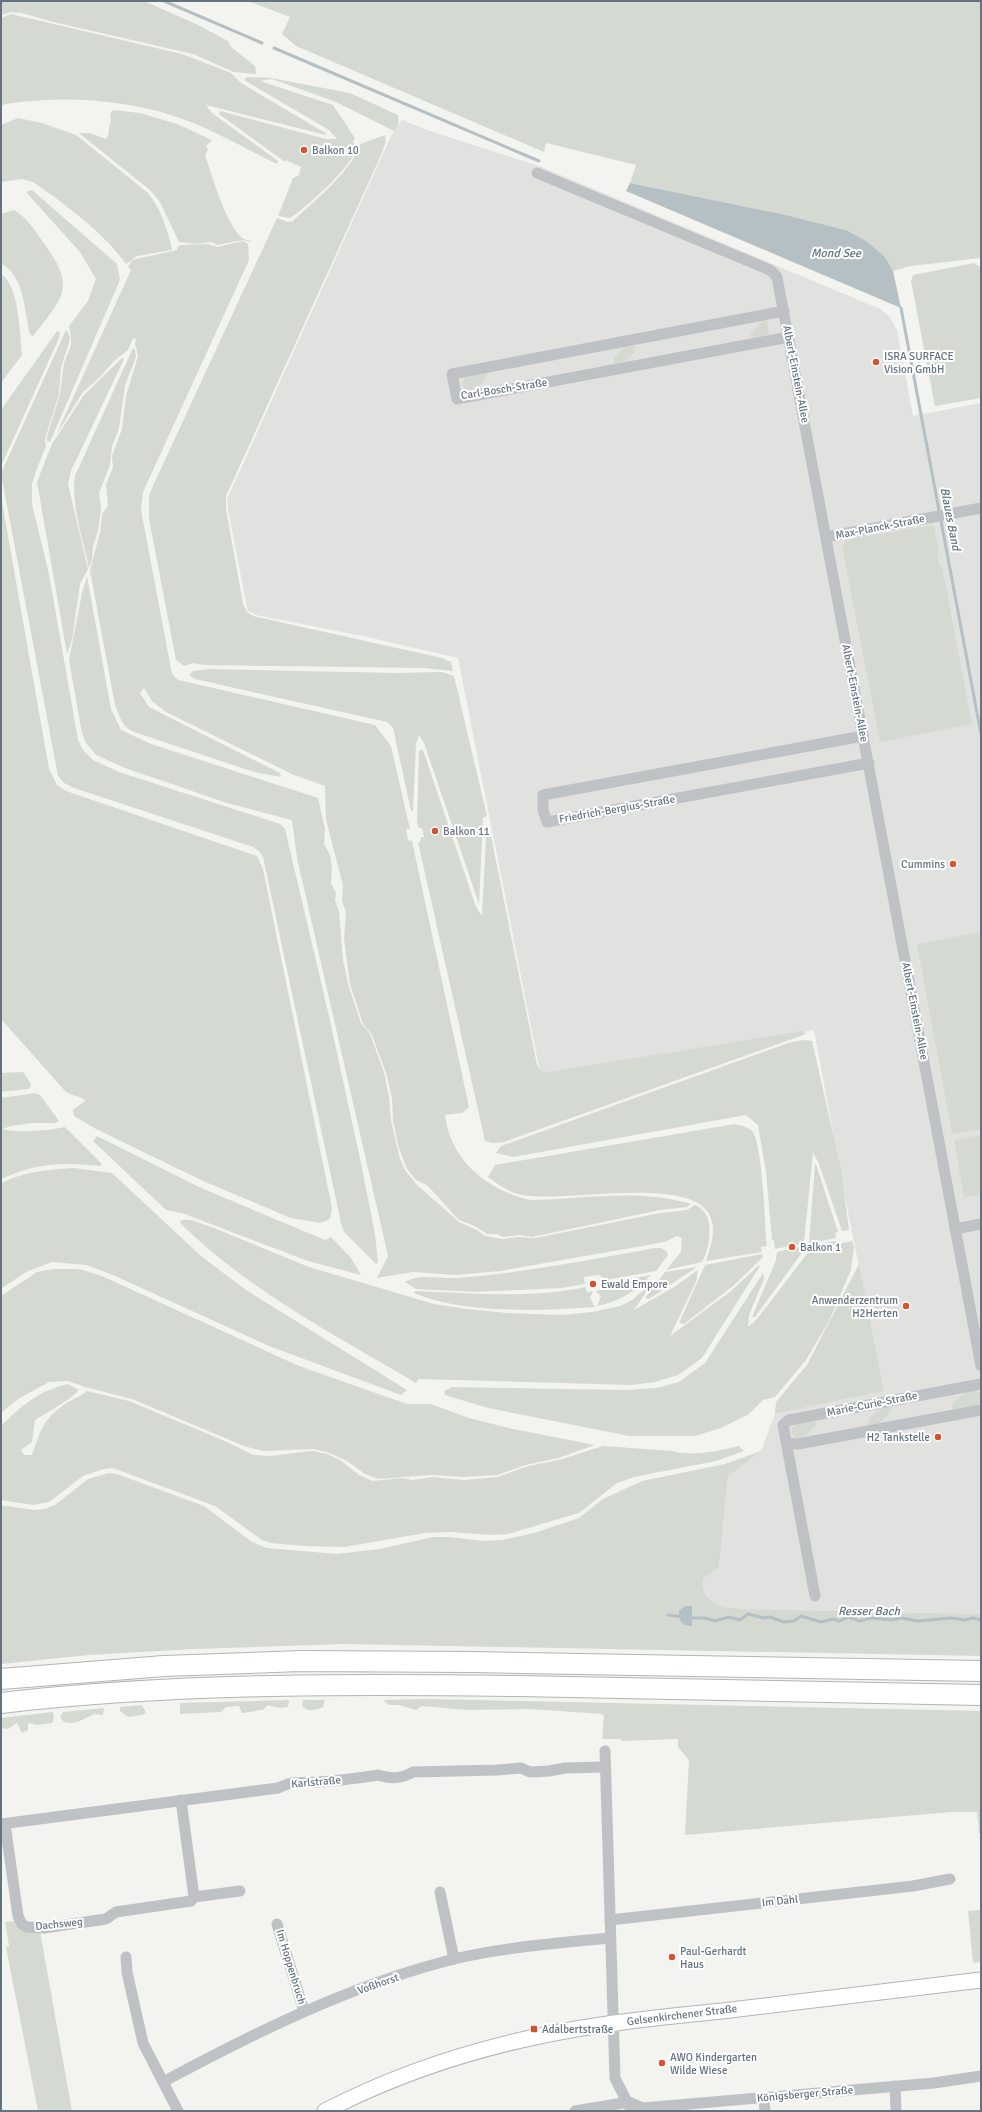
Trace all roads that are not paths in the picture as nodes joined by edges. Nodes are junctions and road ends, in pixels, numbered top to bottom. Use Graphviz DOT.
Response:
graph roads {
  1 [pos="537,173"];
  2 [pos="784,311"];
  3 [pos="789,337"];
  4 [pos="981,508"];
  5 [pos="826,537"];
  6 [pos="863,736"];
  7 [pos="868,763"];
  8 [pos="981,1224"];
  9 [pos="955,1229"];
  10 [pos="981,1366"];
  11 [pos="981,1384"];
  12 [pos="981,1410"];
  13 [pos="787,1443"];
  14 [pos="815,1596"];
  15 [pos="981,1671"];
  16 [pos="1,1679"];
  17 [pos="981,1695"];
  18 [pos="1,1703"];
  19 [pos="605,1751"];
  20 [pos="605,1767"];
  21 [pos="181,1800"];
  22 [pos="3,1824"];
  23 [pos="950,1879"];
  24 [pos="240,1891"];
  25 [pos="440,1892"];
  26 [pos="194,1897"];
  27 [pos="610,1920"];
  28 [pos="277,1924"];
  29 [pos="610,1938"];
  30 [pos="126,1957"];
  31 [pos="454,1959"];
  32 [pos="981,1980"];
  33 [pos="304,2011"];
  34 [pos="614,2024"];
  35 [pos="981,2076"];
  36 [pos="163,2082"];
  37 [pos="895,2086"];
  38 [pos="764,2098"];
  39 [pos="629,2106"];
  40 [pos="178,2111"];
  41 [pos="324,2111"];
  42 [pos="575,2111"];
  43 [pos="765,2111"];
  44 [pos="896,2111"];
  1 -- 2 [label="street, Albert-Einstein-Allee"];
  2 -- 3 [label="street, Albert-Einstein-Allee"];
  2 -- 3 [label="street, Carl-Bosch-Straße"];
  3 -- 5 [label="street, Albert-Einstein-Allee"];
  4 -- 5 [label="street, Max-Planck-Straße"];
  5 -- 6 [label="street, Albert-Einstein-Allee"];
  6 -- 7 [label="street, Albert-Einstein-Allee"];
  6 -- 7 [label="street, Friedrich-Bergius-Straße"];
  7 -- 9 [label="street, Albert-Einstein-Allee"];
  8 -- 9 [label="street"];
  9 -- 10 [label="street, Albert-Einstein-Allee"];
  11 -- 13 [label="street, Marie-Curie-Straße"];
  12 -- 13 [label="street"];
  13 -- 14 [label="street, Marie-Curie-Straße"];
  15 -- 16 [label="highway"];
  17 -- 18 [label="highway"];
  19 -- 20 [label="street"];
  20 -- 21 [label="street, Karlstraße"];
  20 -- 27 [label="street"];
  21 -- 22 [label="street, Karlstraße"];
  21 -- 26 [label="street"];
  22 -- 26 [label="street, Dachsweg"];
  23 -- 27 [label="street, Im Dahl"];
  24 -- 26 [label="street, Dachsweg"];
  25 -- 31 [label="street"];
  27 -- 29 [label="street"];
  28 -- 33 [label="street, Im Hoppenbruch"];
  29 -- 31 [label="street, Voßhorst"];
  29 -- 34 [label="street"];
  30 -- 36 [label="street"];
  31 -- 33 [label="street, Voßhorst"];
  32 -- 34 [label="main road, Gelsenkirchener Straße"];
  33 -- 36 [label="street, Voßhorst"];
  34 -- 39 [label="street"];
  34 -- 41 [label="main road, Gelsenkirchener Straße"];
  35 -- 37 [label="street, Königsberger Straße"];
  36 -- 40 [label="street"];
  37 -- 38 [label="street, Königsberger Straße"];
  37 -- 44 [label="street"];
  38 -- 39 [label="street, Königsberger Straße"];
  38 -- 43 [label="street"];
  39 -- 42 [label="street"];
}
